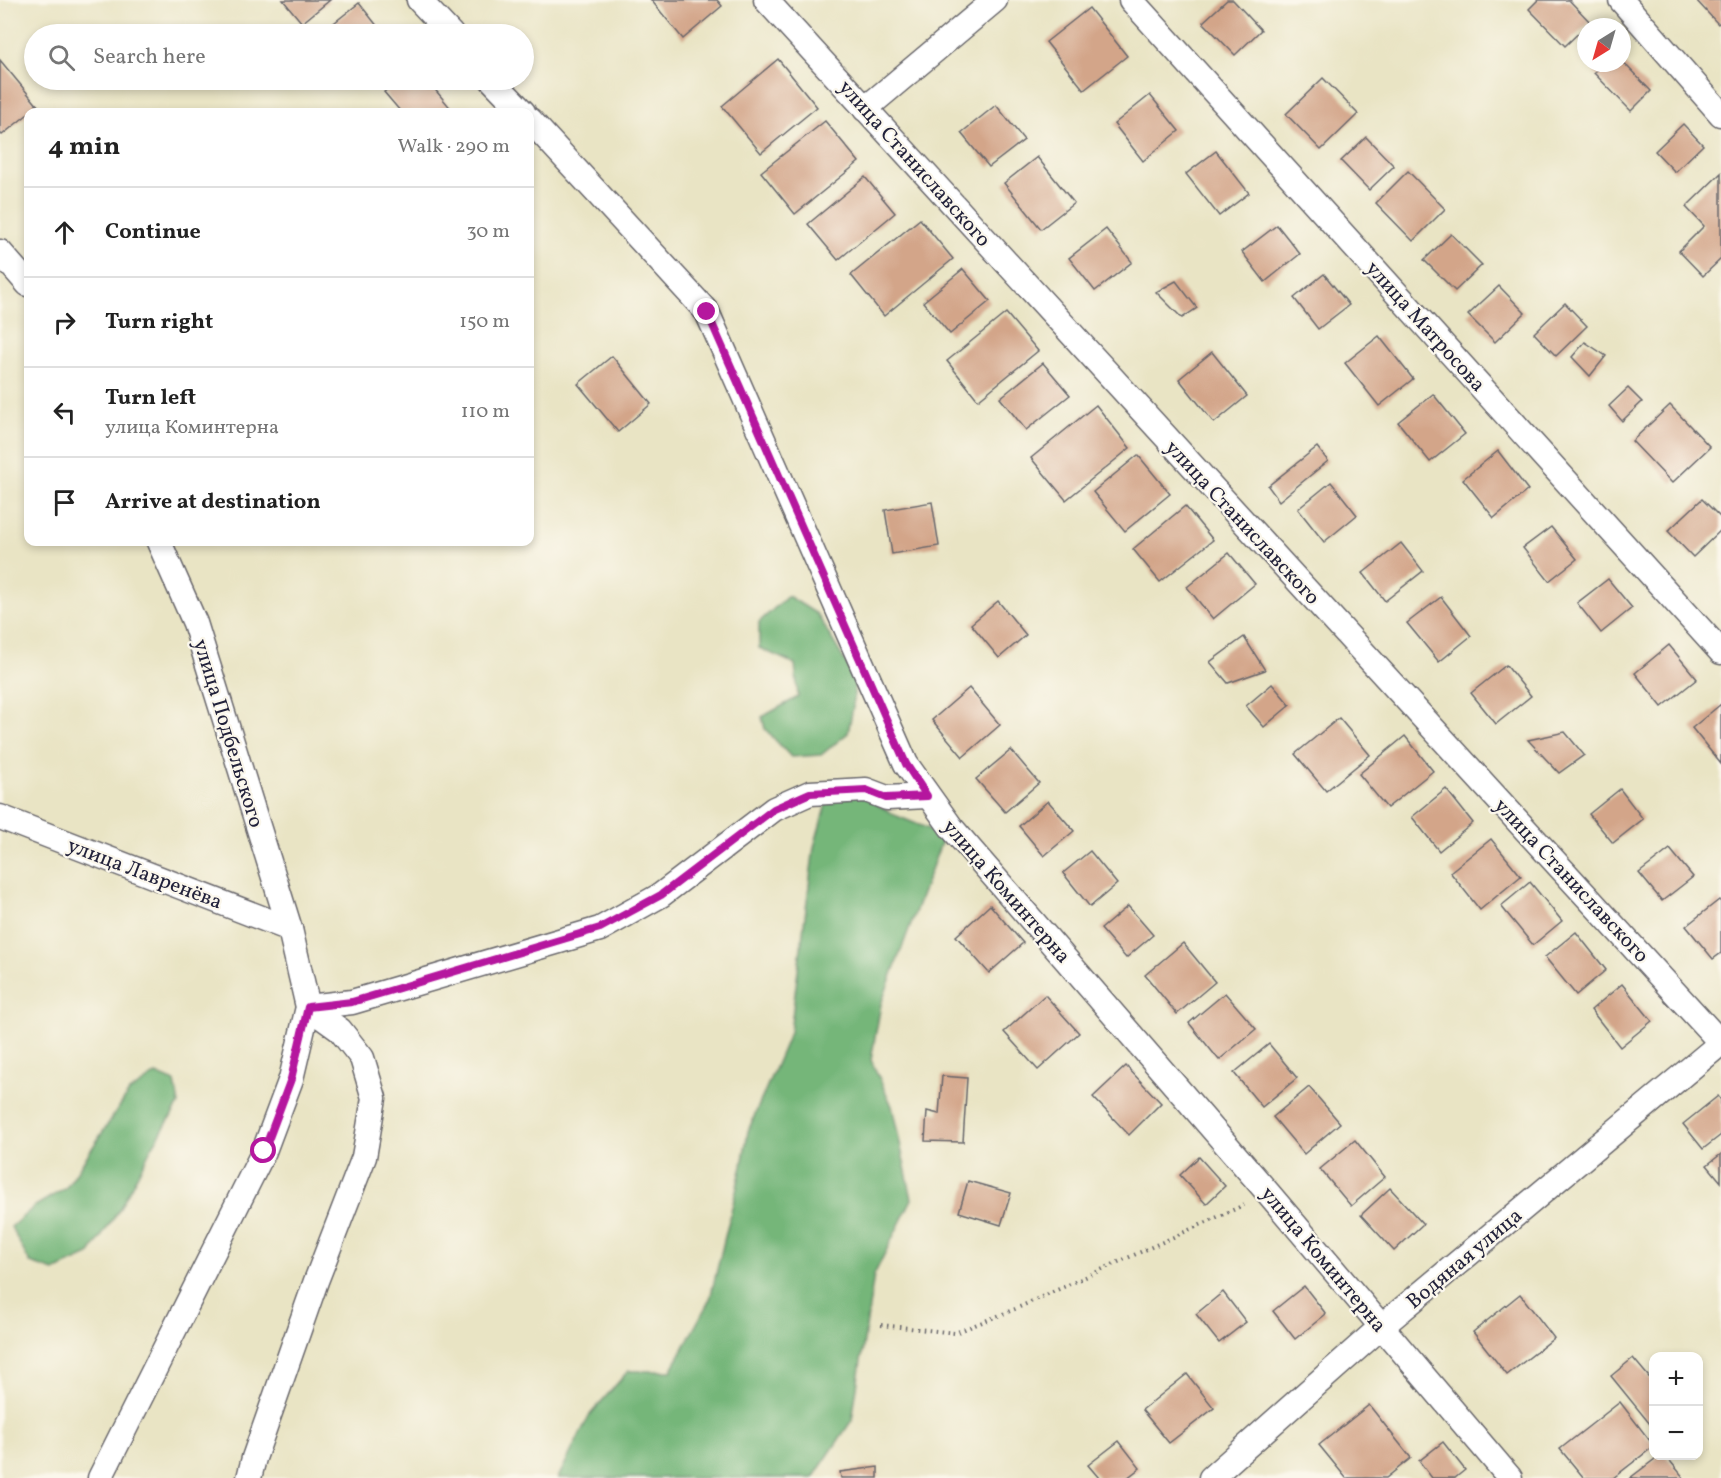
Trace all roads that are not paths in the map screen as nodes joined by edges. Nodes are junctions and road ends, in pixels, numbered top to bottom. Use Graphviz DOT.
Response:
graph roads {
  1 [pos="419,0"];
  2 [pos="766,0"];
  3 [pos="995,0"];
  4 [pos="1131,0"];
  5 [pos="1622,0"];
  6 [pos="441,24"];
  7 [pos="502,90"];
  8 [pos="519,108"];
  9 [pos="865,109"];
  10 [pos="1721,114"];
  11 [pos="534,124"];
  12 [pos="0,252"];
  13 [pos="24,279"];
  14 [pos="161,546"];
  15 [pos="1721,652"];
  16 [pos="927,796"];
  17 [pos="0,817"];
  18 [pos="290,929"];
  19 [pos="308,1007"];
  20 [pos="1721,1043"];
  21 [pos="1381,1327"];
  22 [pos="100,1478"];
  23 [pos="249,1478"];
  24 [pos="1211,1478"];
  25 [pos="1510,1478"];
  1 -- 6 [label="street"];
  2 -- 9 [label="street, улица Станиславского"];
  3 -- 9 [label="street"];
  4 -- 15 [label="street, улица Матросова"];
  5 -- 10 [label="street"];
  7 -- 8 [label="street"];
  9 -- 20 [label="street, улица Станиславского"];
  11 -- 16 [label="street, улица Коминтерна"];
  12 -- 13 [label="street"];
  14 -- 18 [label="street, улица Подбельского"];
  16 -- 19 [label="street"];
  16 -- 21 [label="street, улица Коминтерна"];
  17 -- 18 [label="street, улица Лавренёва"];
  18 -- 19 [label="street, улица Подбельского"];
  19 -- 22 [label="street"];
  19 -- 23 [label="street"];
  20 -- 21 [label="street, Водяная улица"];
  21 -- 24 [label="street, Водяная улица"];
  21 -- 25 [label="street, улица Коминтерна"];
}
